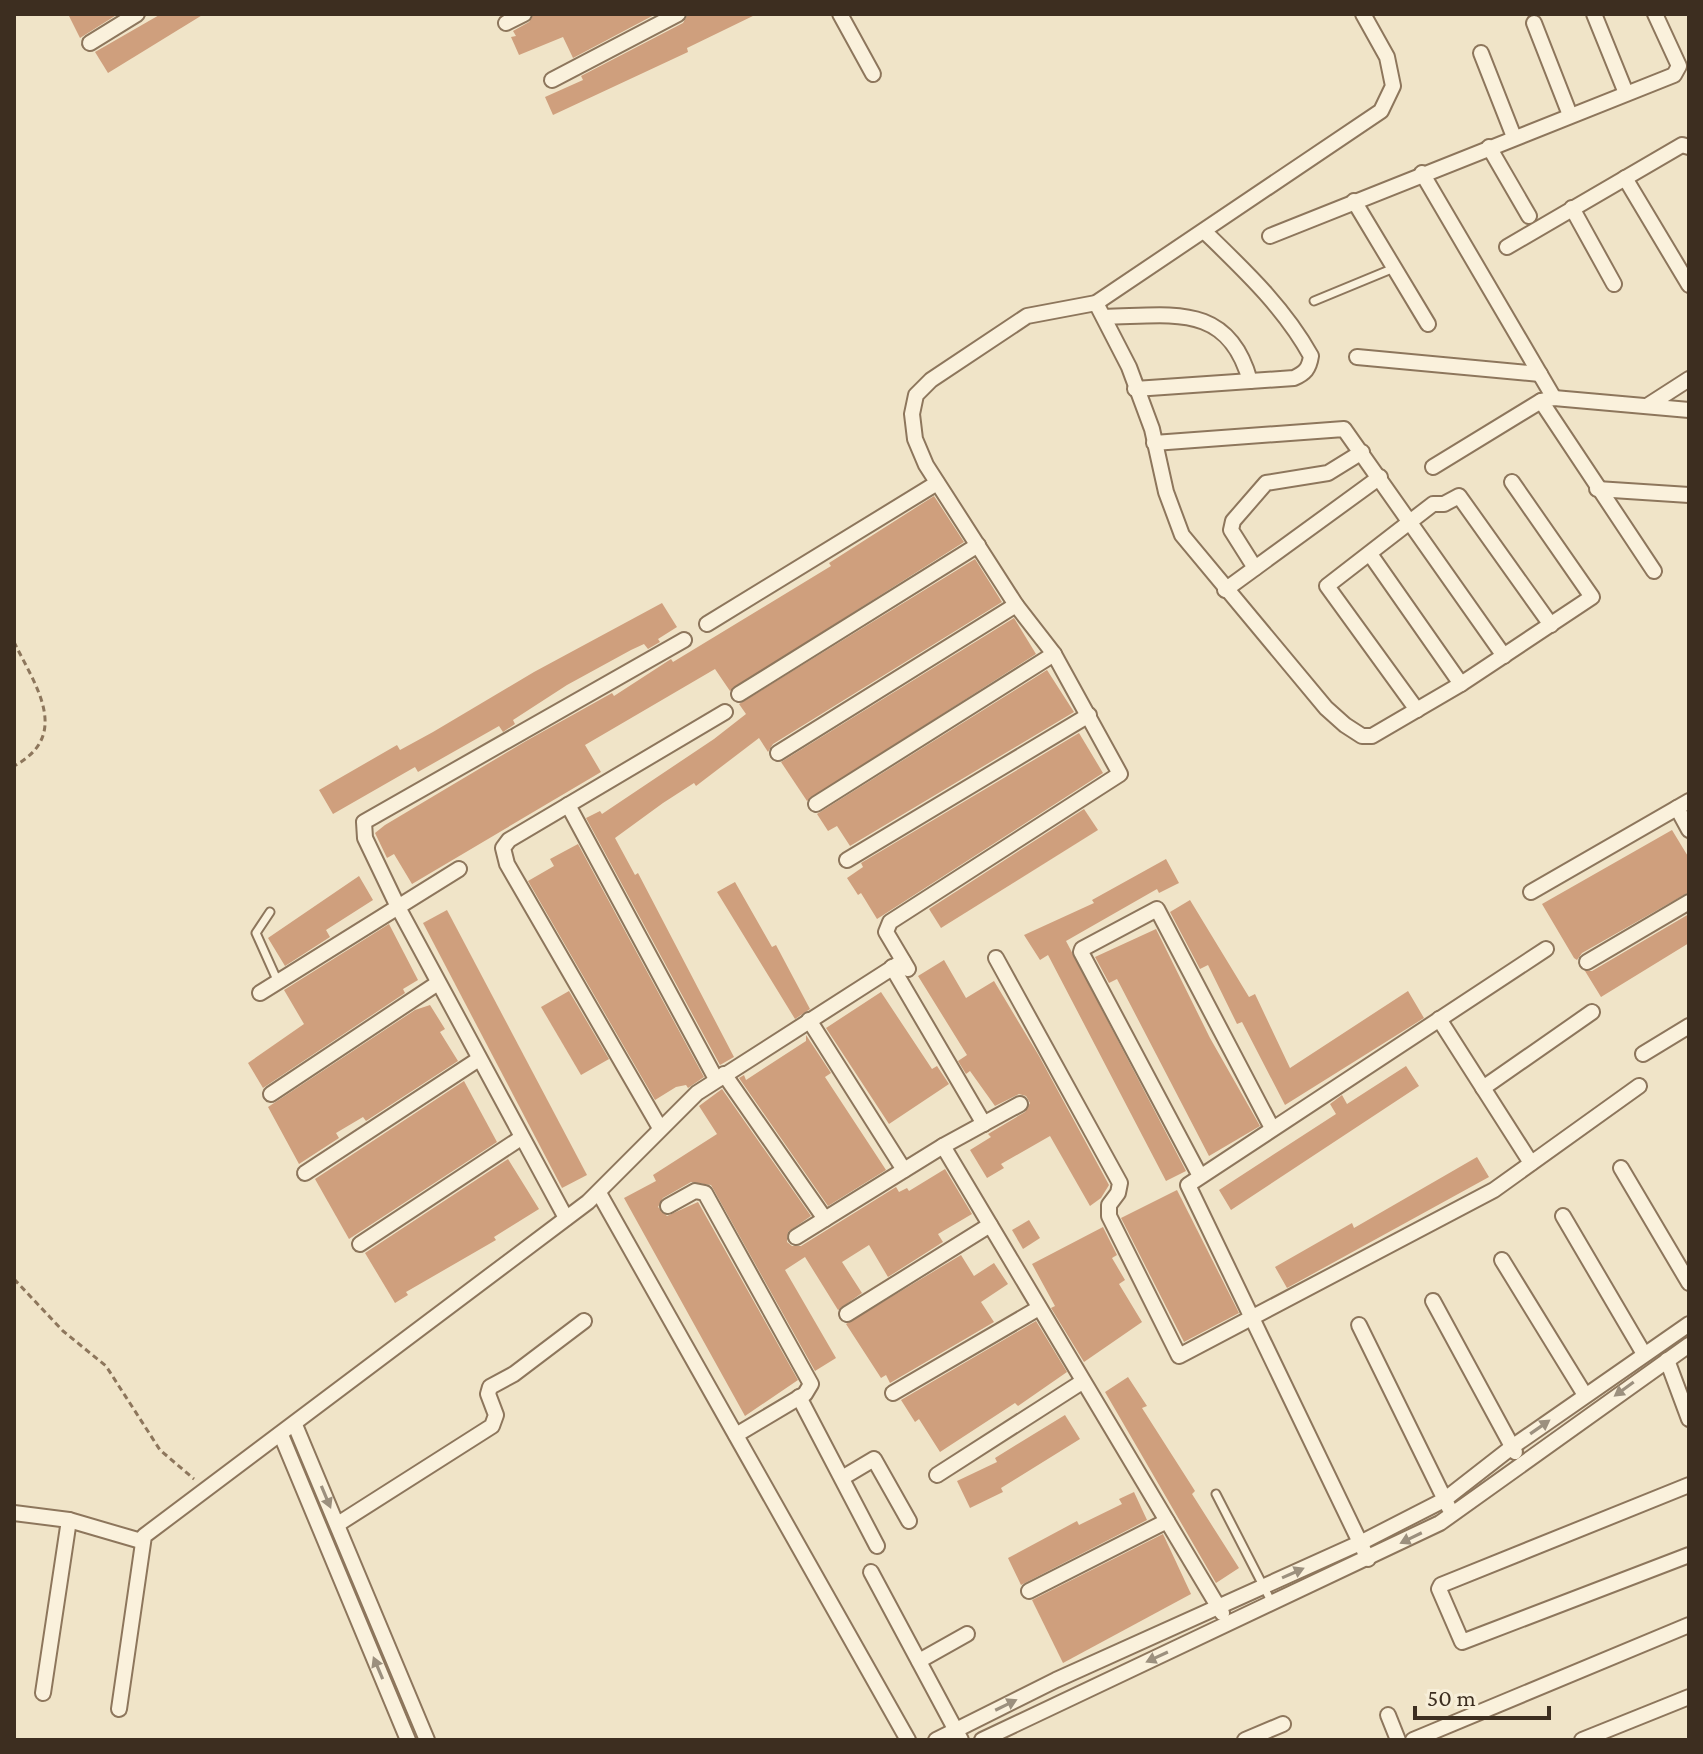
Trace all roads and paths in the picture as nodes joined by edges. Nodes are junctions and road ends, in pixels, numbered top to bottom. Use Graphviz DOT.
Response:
graph roads {
  1 [pos="524,14"];
  2 [pos="678,14"];
  3 [pos="840,14"];
  4 [pos="1363,14"];
  5 [pos="1594,14"];
  6 [pos="1655,14"];
  7 [pos="135,15"];
  8 [pos="506,23"];
  9 [pos="1534,23"];
  10 [pos="90,43"];
  11 [pos="1481,53"];
  12 [pos="873,74"];
  13 [pos="552,80"];
  14 [pos="1626,93"];
  15 [pos="1570,115"];
  16 [pos="1514,137"];
  17 [pos="1489,147"];
  18 [pos="1689,147"];
  19 [pos="1422,173"];
  20 [pos="1625,178"];
  21 [pos="1354,201"];
  22 [pos="1572,208"];
  23 [pos="1529,216"];
  24 [pos="1204,231"];
  25 [pos="1270,236"];
  26 [pos="1507,247"];
  27 [pos="1394,268"];
  28 [pos="1614,284"];
  29 [pos="1689,285"];
  30 [pos="1314,301"];
  31 [pos="1100,310"];
  32 [pos="1428,324"];
  33 [pos="1357,357"];
  34 [pos="1540,374"];
  35 [pos="1689,379"];
  36 [pos="1250,381"];
  37 [pos="1135,389"];
  38 [pos="1547,399"];
  39 [pos="1647,406"];
  40 [pos="1689,410"];
  41 [pos="1154,443"];
  42 [pos="1362,452"];
  43 [pos="1433,467"];
  44 [pos="1380,477"];
  45 [pos="1512,482"];
  46 [pos="937,483"];
  47 [pos="1597,489"];
  48 [pos="1689,495"];
  49 [pos="1411,521"];
  50 [pos="978,545"];
  51 [pos="1370,554"];
  52 [pos="1255,568"];
  53 [pos="1654,571"];
  54 [pos="1225,590"];
  55 [pos="1016,605"];
  56 [pos="707,624"];
  57 [pos="1551,625"];
  58 [pos="684,640"];
  59 [pos="14,642"];
  60 [pos="1054,654"];
  61 [pos="1504,656"];
  62 [pos="1461,684"];
  63 [pos="739,694"];
  64 [pos="1417,710"];
  65 [pos="725,712"];
  66 [pos="1089,715"];
  67 [pos="778,753"];
  68 [pos="14,766"];
  69 [pos="816,804"];
  70 [pos="568,805"];
  71 [pos="1683,805"];
  72 [pos="1689,830"];
  73 [pos="847,860"];
  74 [pos="459,869"];
  75 [pos="1531,892"];
  76 [pos="1689,902"];
  77 [pos="399,909"];
  78 [pos="270,912"];
  79 [pos="1546,949"];
  80 [pos="996,958"];
  81 [pos="1587,962"];
  82 [pos="901,965"];
  83 [pos="278,982"];
  84 [pos="438,983"];
  85 [pos="260,993"];
  86 [pos="1592,1012"];
  87 [pos="1439,1019"];
  88 [pos="809,1020"];
  89 [pos="1689,1026"];
  90 [pos="1643,1054"];
  91 [pos="479,1059"];
  92 [pos="720,1076"];
  93 [pos="1639,1086"];
  94 [pos="1483,1088"];
  95 [pos="271,1094"];
  96 [pos="1020,1104"];
  97 [pos="984,1124"];
  98 [pos="660,1128"];
  99 [pos="1272,1128"];
  100 [pos="521,1138"];
  101 [pos="943,1146"];
  102 [pos="1531,1163"];
  103 [pos="1621,1168"];
  104 [pos="904,1170"];
  105 [pos="305,1173"];
  106 [pos="1200,1176"];
  107 [pos="599,1193"];
  108 [pos="668,1206"];
  109 [pos="1563,1216"];
  110 [pos="566,1218"];
  111 [pos="825,1219"];
  112 [pos="990,1225"];
  113 [pos="796,1237"];
  114 [pos="360,1244"];
  115 [pos="1502,1260"];
  116 [pos="14,1279"];
  117 [pos="1689,1283"];
  118 [pos="1433,1301"];
  119 [pos="1039,1308"];
  120 [pos="847,1314"];
  121 [pos="1254,1317"];
  122 [pos="584,1321"];
  123 [pos="1689,1324"];
  124 [pos="1359,1325"];
  125 [pos="1689,1345"];
  126 [pos="1644,1354"];
  127 [pos="1667,1360"];
  128 [pos="1082,1382"];
  129 [pos="893,1393"];
  130 [pos="1585,1395"];
  131 [pos="799,1397"];
  132 [pos="1689,1419"];
  133 [pos="295,1425"];
  134 [pos="281,1435"];
  135 [pos="736,1435"];
  136 [pos="1512,1447"];
  137 [pos="1522,1462"];
  138 [pos="937,1475"];
  139 [pos="842,1478"];
  140 [pos="1689,1485"];
  141 [pos="211,1488"];
  142 [pos="1216,1494"];
  143 [pos="1444,1500"];
  144 [pos="14,1513"];
  145 [pos="1452,1515"];
  146 [pos="69,1520"];
  147 [pos="909,1521"];
  148 [pos="1167,1521"];
  149 [pos="338,1524"];
  150 [pos="141,1541"];
  151 [pos="1362,1542"];
  152 [pos="877,1546"];
  153 [pos="1689,1555"];
  154 [pos="1368,1559"];
  155 [pos="871,1572"];
  156 [pos="1263,1586"];
  157 [pos="1029,1591"];
  158 [pos="1272,1603"];
  159 [pos="1218,1605"];
  160 [pos="1228,1624"];
  161 [pos="1689,1625"];
  162 [pos="967,1634"];
  163 [pos="919,1661"];
  164 [pos="43,1693"];
  165 [pos="1689,1697"];
  166 [pos="119,1709"];
  167 [pos="1388,1715"];
  168 [pos="1283,1724"];
  169 [pos="958,1735"];
  170 [pos="408,1740"];
  171 [pos="427,1740"];
  172 [pos="908,1740"];
  173 [pos="936,1740"];
  174 [pos="982,1740"];
  175 [pos="1245,1740"];
  176 [pos="1398,1740"];
  177 [pos="1413,1740"];
  178 [pos="1582,1740"];
  1 -- 8 [label="street"];
  2 -- 13 [label="street"];
  3 -- 12 [label="street"];
  4 -- 24 [label="street"];
  5 -- 14 [label="street"];
  6 -- 14 [label="street"];
  7 -- 10 [label="street"];
  9 -- 15 [label="street"];
  11 -- 16 [label="street"];
  14 -- 15 [label="street"];
  15 -- 16 [label="street"];
  16 -- 17 [label="street"];
  17 -- 19 [label="street"];
  17 -- 23 [label="street"];
  18 -- 20 [label="street"];
  19 -- 21 [label="street"];
  19 -- 34 [label="street"];
  20 -- 22 [label="street"];
  20 -- 29 [label="street"];
  21 -- 25 [label="street"];
  21 -- 27 [label="street"];
  22 -- 26 [label="street"];
  22 -- 28 [label="street"];
  24 -- 31 [label="street"];
  24 -- 36 [label="street"];
  27 -- 30 [label="lane"];
  27 -- 32 [label="street"];
  31 -- 36 [label="street"];
  31 -- 37 [label="street"];
  31 -- 46 [label="street"];
  33 -- 34 [label="street"];
  34 -- 38 [label="street"];
  35 -- 39 [label="street"];
  36 -- 37 [label="street"];
  37 -- 41 [label="street"];
  38 -- 39 [label="street"];
  38 -- 43 [label="street"];
  38 -- 47 [label="street"];
  39 -- 40 [label="street"];
  41 -- 42 [label="street"];
  41 -- 54 [label="street"];
  42 -- 44 [label="street"];
  42 -- 52 [label="street"];
  44 -- 49 [label="street"];
  44 -- 52 [label="street"];
  45 -- 57 [label="street"];
  46 -- 50 [label="street"];
  46 -- 56 [label="street"];
  47 -- 48 [label="street"];
  47 -- 53 [label="street"];
  49 -- 51 [label="street"];
  49 -- 57 [label="street"];
  49 -- 61 [label="street"];
  50 -- 55 [label="street"];
  50 -- 63 [label="street"];
  51 -- 62 [label="street"];
  51 -- 64 [label="street"];
  52 -- 54 [label="street"];
  54 -- 64 [label="street"];
  55 -- 60 [label="street"];
  55 -- 67 [label="street"];
  57 -- 61 [label="street"];
  58 -- 77 [label="street"];
  59 -- 68 [label="path"];
  60 -- 66 [label="street"];
  60 -- 69 [label="street"];
  61 -- 62 [label="street"];
  62 -- 64 [label="street"];
  65 -- 70 [label="street"];
  66 -- 73 [label="street"];
  66 -- 82 [label="street"];
  70 -- 92 [label="street"];
  70 -- 98 [label="street"];
  71 -- 72 [label="street"];
  71 -- 75 [label="street"];
  74 -- 77 [label="street"];
  76 -- 81 [label="street"];
  77 -- 83 [label="street"];
  77 -- 84 [label="street"];
  78 -- 83 [label="lane"];
  79 -- 87 [label="street"];
  80 -- 121 [label="street"];
  82 -- 88 [label="street"];
  82 -- 97 [label="street"];
  83 -- 85 [label="street"];
  84 -- 91 [label="street"];
  84 -- 95 [label="street"];
  86 -- 94 [label="street"];
  87 -- 94 [label="street"];
  87 -- 99 [label="street"];
  88 -- 92 [label="street"];
  88 -- 104 [label="street"];
  89 -- 90 [label="street"];
  91 -- 100 [label="street"];
  91 -- 105 [label="street"];
  92 -- 98 [label="street"];
  92 -- 111 [label="street"];
  93 -- 102 [label="street"];
  94 -- 102 [label="street"];
  96 -- 97 [label="street"];
  97 -- 101 [label="street"];
  98 -- 107 [label="street"];
  99 -- 106 [label="street"];
  99 -- 106 [label="street"];
  100 -- 110 [label="street"];
  100 -- 114 [label="street"];
  101 -- 104 [label="street"];
  101 -- 112 [label="street"];
  102 -- 121 [label="street"];
  103 -- 117 [label="street"];
  104 -- 111 [label="street"];
  106 -- 121 [label="street"];
  107 -- 110 [label="street"];
  107 -- 135 [label="street"];
  108 -- 131 [label="street"];
  109 -- 126 [label="street"];
  110 -- 133 [label="street"];
  111 -- 113 [label="street"];
  112 -- 119 [label="street"];
  112 -- 120 [label="street"];
  115 -- 130 [label="street"];
  116 -- 141 [label="path"];
  118 -- 136 [label="street"];
  119 -- 128 [label="street"];
  119 -- 129 [label="street"];
  121 -- 151 [label="street"];
  122 -- 149 [label="street"];
  123 -- 126 [label="street"];
  124 -- 143 [label="street"];
  125 -- 127 [label="street"];
  126 -- 130 [label="street"];
  127 -- 132 [label="street"];
  127 -- 137 [label="street, one-way"];
  128 -- 138 [label="street"];
  128 -- 148 [label="street"];
  136 -- 130 [label="street, one-way"];
  131 -- 135 [label="street"];
  131 -- 139 [label="street"];
  133 -- 134 [label="street"];
  133 -- 149 [label="street, one-way"];
  134 -- 141 [label="street"];
  170 -- 134 [label="street, one-way"];
  135 -- 172 [label="street"];
  136 -- 137 [label="street"];
  136 -- 143 [label="street"];
  137 -- 145 [label="street"];
  139 -- 147 [label="street"];
  139 -- 152 [label="street"];
  140 -- 153 [label="street"];
  141 -- 150 [label="street"];
  142 -- 156 [label="lane"];
  143 -- 145 [label="street"];
  143 -- 151 [label="street"];
  144 -- 146 [label="street"];
  145 -- 154 [label="street, one-way"];
  146 -- 150 [label="street"];
  146 -- 164 [label="street"];
  148 -- 157 [label="street"];
  148 -- 159 [label="street"];
  149 -- 171 [label="street"];
  150 -- 166 [label="street"];
  151 -- 154 [label="street"];
  156 -- 151 [label="street, one-way"];
  154 -- 158 [label="street"];
  155 -- 163 [label="street"];
  156 -- 158 [label="lane"];
  156 -- 159 [label="street"];
  158 -- 160 [label="street"];
  159 -- 160 [label="street"];
  169 -- 159 [label="street, one-way"];
  160 -- 174 [label="street, one-way"];
  161 -- 177 [label="street"];
  162 -- 163 [label="street"];
  163 -- 169 [label="street"];
  165 -- 178 [label="street"];
  167 -- 176 [label="street"];
  168 -- 175 [label="street"];
  169 -- 173 [label="street"];
}
